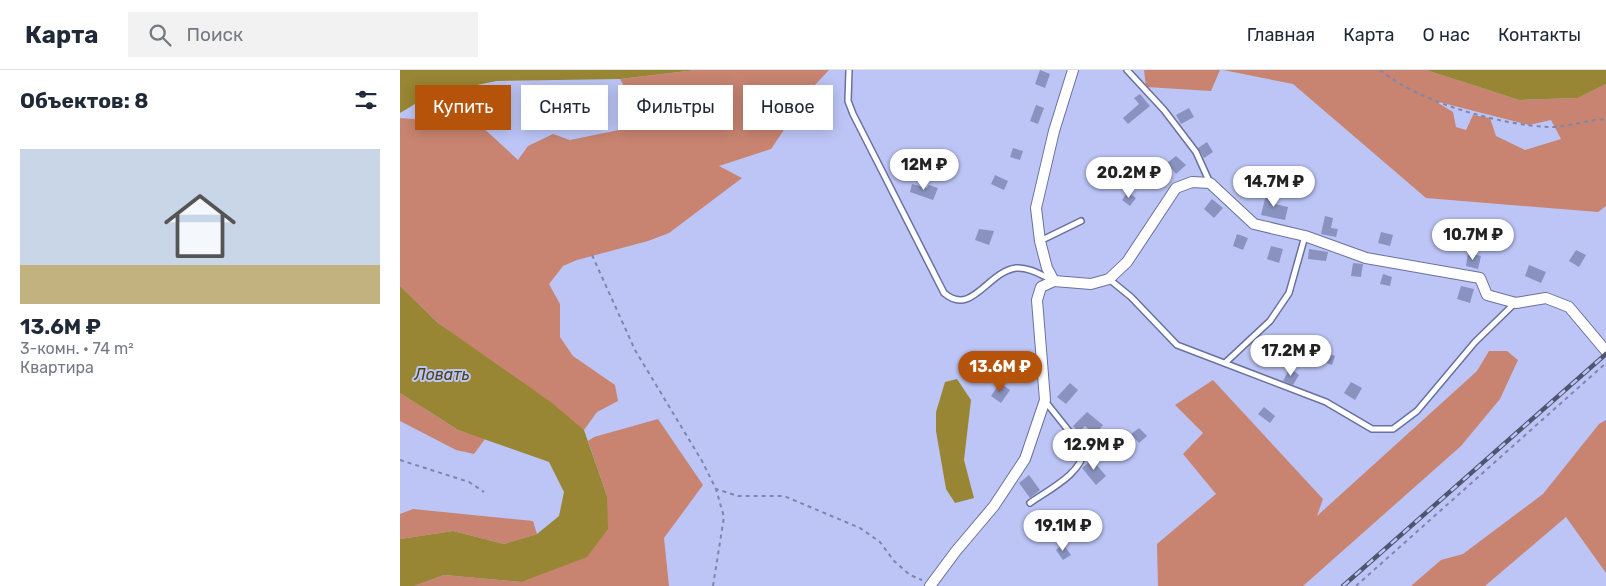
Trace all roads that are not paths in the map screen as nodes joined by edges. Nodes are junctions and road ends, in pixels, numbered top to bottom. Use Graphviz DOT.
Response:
graph roads {
  1 [pos="849,70"];
  2 [pos="1073,70"];
  3 [pos="1127,70"];
  4 [pos="1210,183"];
  5 [pos="1081,221"];
  6 [pos="1305,236"];
  7 [pos="1040,241"];
  8 [pos="1108,279"];
  9 [pos="1054,281"];
  10 [pos="1516,303"];
  11 [pos="1606,351"];
  12 [pos="1225,363"];
  13 [pos="1045,400"];
  14 [pos="1030,503"];
  15 [pos="931,585"];
  1 -- 9 [label="lane"];
  2 -- 7 [label="street"];
  3 -- 4 [label="lane"];
  4 -- 6 [label="street"];
  4 -- 8 [label="street"];
  5 -- 7 [label="lane"];
  6 -- 10 [label="street"];
  6 -- 12 [label="lane"];
  7 -- 9 [label="street"];
  8 -- 9 [label="street"];
  8 -- 12 [label="lane"];
  9 -- 13 [label="street"];
  10 -- 11 [label="street"];
  10 -- 12 [label="lane"];
  13 -- 14 [label="lane"];
  13 -- 15 [label="street"];
}
